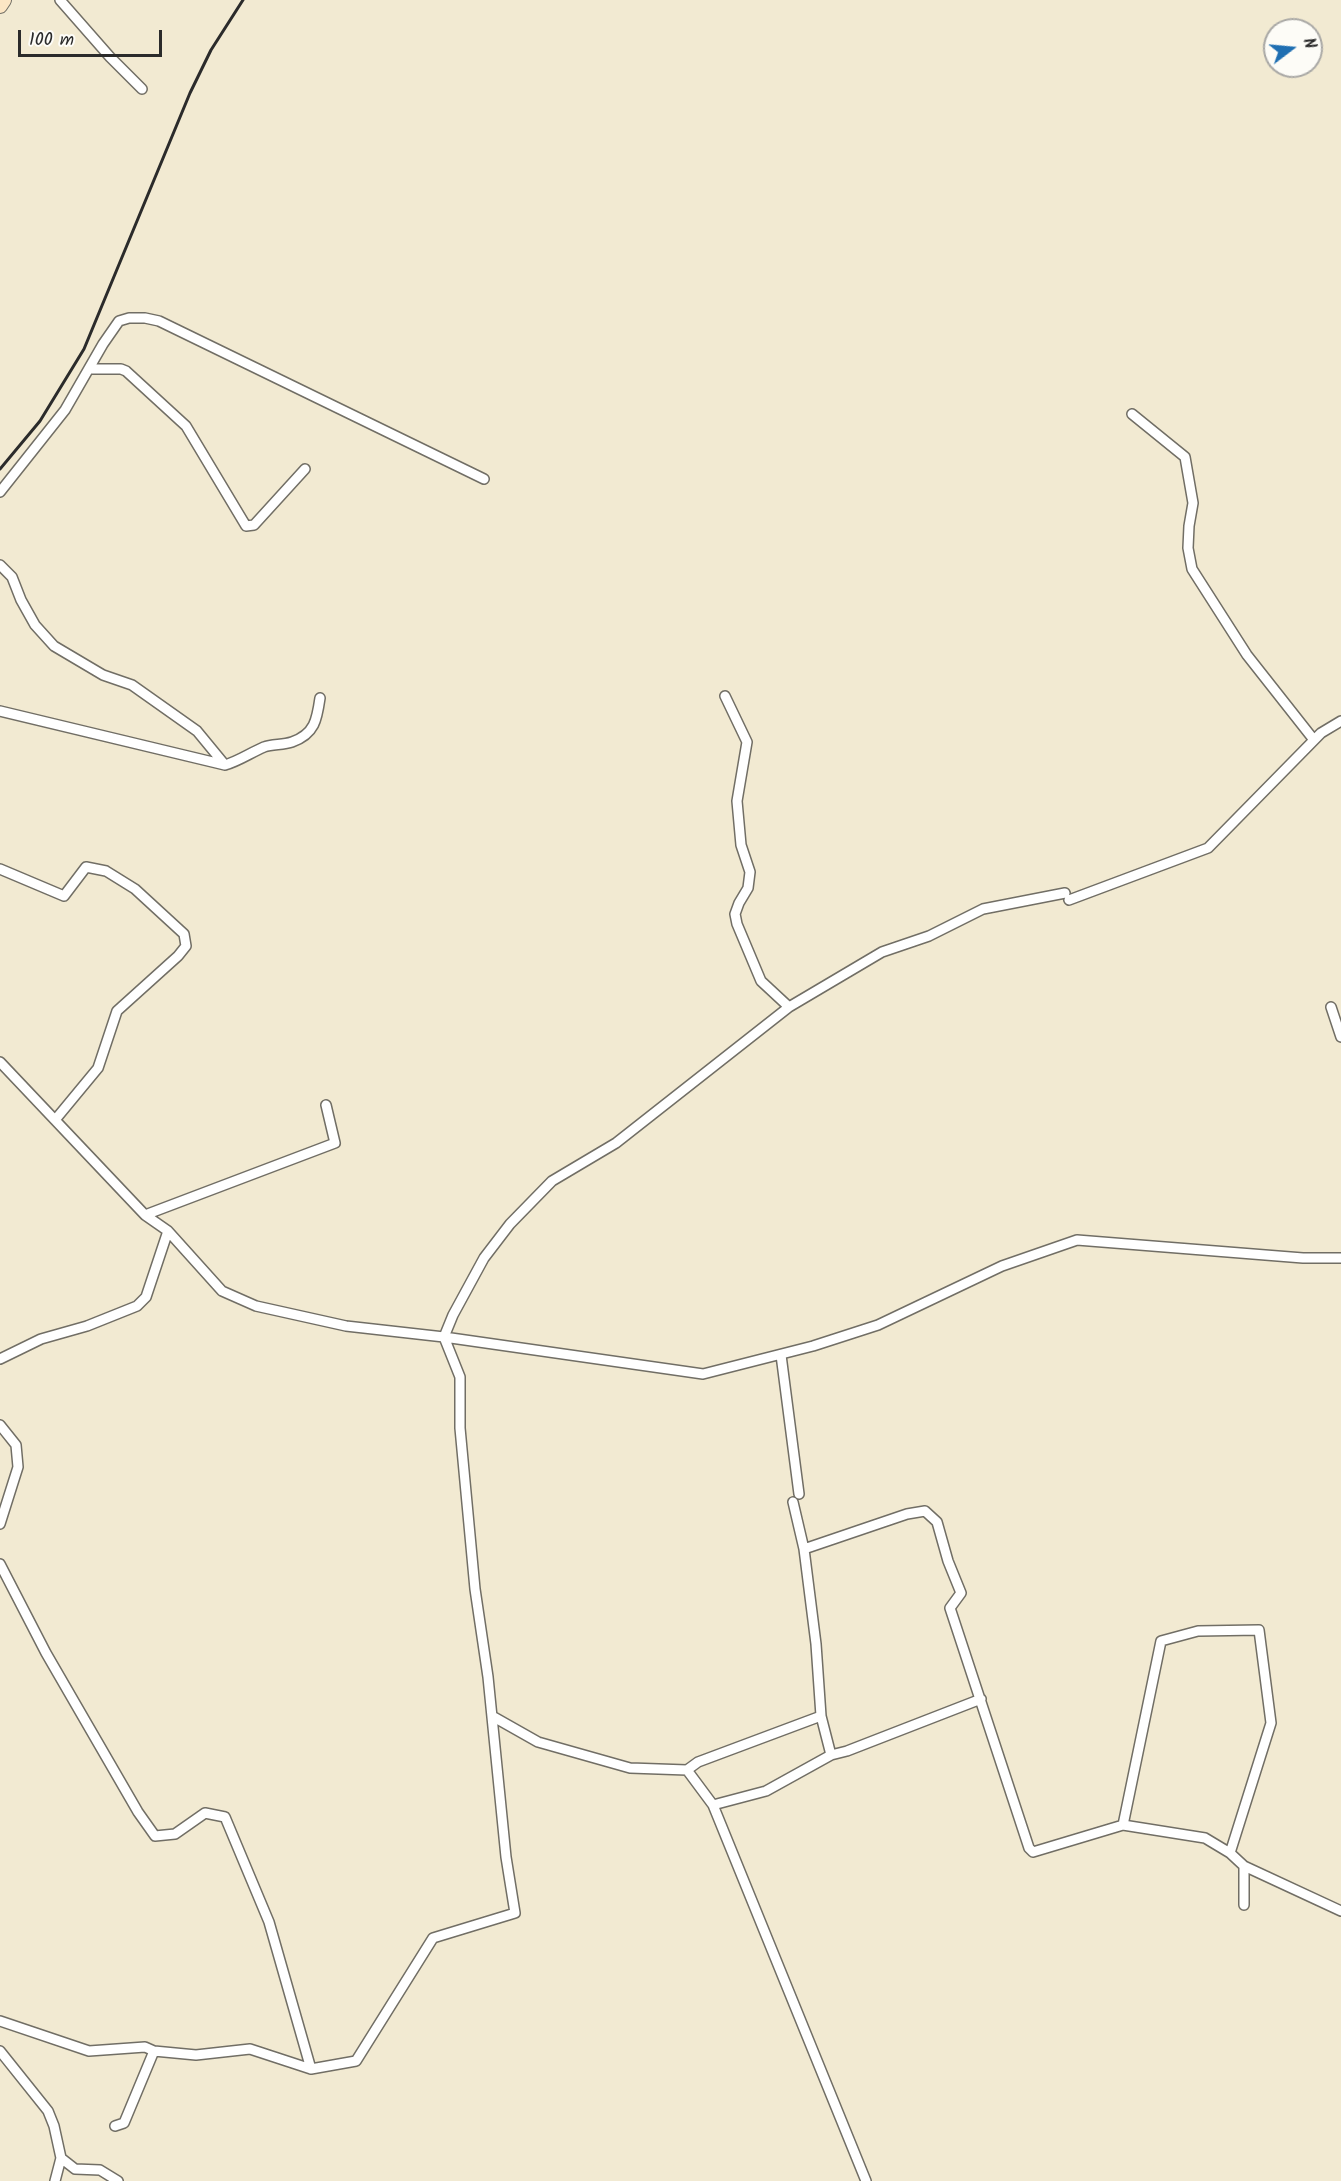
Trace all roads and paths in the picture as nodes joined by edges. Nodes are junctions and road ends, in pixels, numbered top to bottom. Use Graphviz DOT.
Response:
graph roads {
  1 [pos="4,0"];
  2 [pos="60,0"];
  3 [pos="0,6"];
  4 [pos="142,89"];
  5 [pos="89,369"];
  6 [pos="1132,414"];
  7 [pos="305,469"];
  8 [pos="483,479"];
  9 [pos="0,492"];
  10 [pos="0,565"];
  11 [pos="724,696"];
  12 [pos="320,698"];
  13 [pos="0,711"];
  14 [pos="1341,721"];
  15 [pos="1314,741"];
  16 [pos="225,765"];
  17 [pos="0,869"];
  18 [pos="789,1007"];
  19 [pos="1331,1007"];
  20 [pos="1341,1037"];
  21 [pos="0,1062"];
  22 [pos="326,1105"];
  23 [pos="55,1120"];
  24 [pos="145,1215"];
  25 [pos="168,1231"];
  26 [pos="1341,1258"];
  27 [pos="444,1337"];
  28 [pos="781,1355"];
  29 [pos="0,1359"];
  30 [pos="0,1425"];
  31 [pos="0,1524"];
  32 [pos="804,1549"];
  33 [pos="0,1564"];
  34 [pos="981,1699"];
  35 [pos="492,1716"];
  36 [pos="821,1716"];
  37 [pos="831,1755"];
  38 [pos="687,1770"];
  39 [pos="713,1805"];
  40 [pos="1123,1825"];
  41 [pos="1230,1853"];
  42 [pos="1244,1866"];
  43 [pos="1244,1905"];
  44 [pos="1341,1911"];
  45 [pos="0,2021"];
  46 [pos="153,2051"];
  47 [pos="1,2057"];
  48 [pos="311,2068"];
  49 [pos="115,2126"];
  50 [pos="61,2158"];
  51 [pos="55,2181"];
  52 [pos="118,2181"];
  53 [pos="866,2181"];
  1 -- 3 [label="main road"];
  2 -- 4 [label="street"];
  5 -- 7 [label="street"];
  5 -- 8 [label="street"];
  5 -- 9 [label="street"];
  6 -- 15 [label="street"];
  10 -- 16 [label="street"];
  11 -- 18 [label="street"];
  12 -- 16 [label="street"];
  13 -- 16 [label="street"];
  14 -- 15 [label="street"];
  15 -- 18 [label="street"];
  17 -- 23 [label="street"];
  18 -- 27 [label="street"];
  19 -- 20 [label="street"];
  21 -- 23 [label="street"];
  22 -- 24 [label="street"];
  23 -- 24 [label="street"];
  24 -- 25 [label="street"];
  25 -- 27 [label="street"];
  25 -- 29 [label="street"];
  26 -- 28 [label="street"];
  27 -- 28 [label="street"];
  27 -- 35 [label="street"];
  28 -- 32 [label="street"];
  30 -- 31 [label="street"];
  32 -- 34 [label="street"];
  32 -- 36 [label="street"];
  33 -- 48 [label="street"];
  34 -- 37 [label="street"];
  34 -- 40 [label="street"];
  35 -- 38 [label="street"];
  35 -- 48 [label="street"];
  36 -- 37 [label="street"];
  36 -- 38 [label="street"];
  37 -- 39 [label="street"];
  38 -- 39 [label="street"];
  39 -- 53 [label="street"];
  40 -- 41 [label="street"];
  40 -- 41 [label="street"];
  41 -- 42 [label="street"];
  42 -- 43 [label="street"];
  42 -- 44 [label="street"];
  45 -- 46 [label="street"];
  46 -- 48 [label="street"];
  46 -- 49 [label="street"];
  47 -- 50 [label="street"];
  50 -- 51 [label="street"];
  50 -- 52 [label="street"];
}
